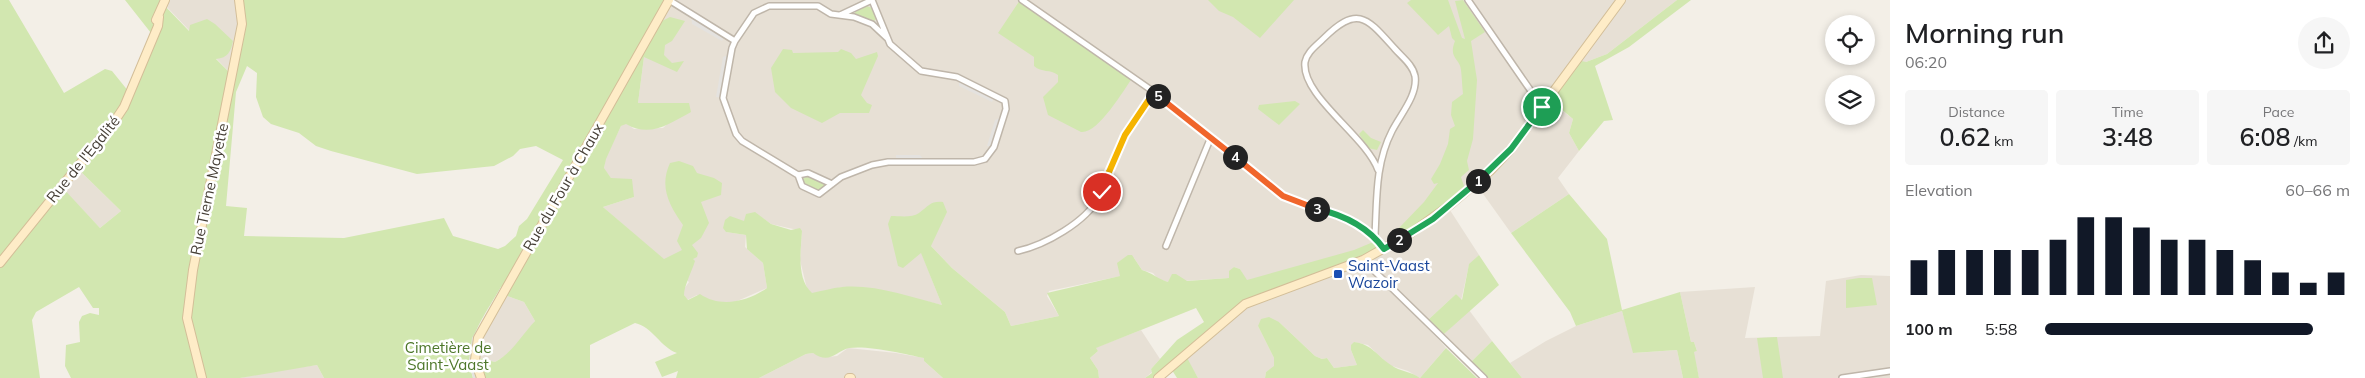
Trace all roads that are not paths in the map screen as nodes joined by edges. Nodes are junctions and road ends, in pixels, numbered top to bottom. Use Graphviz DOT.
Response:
graph roads {
  1 [pos="165,0"];
  2 [pos="239,0"];
  3 [pos="669,0"];
  4 [pos="872,0"];
  5 [pos="1022,0"];
  6 [pos="1468,0"];
  7 [pos="1621,0"];
  8 [pos="840,15"];
  9 [pos="887,38"];
  10 [pos="735,41"];
  11 [pos="1154,92"];
  12 [pos="1542,107"];
  13 [pos="1211,137"];
  14 [pos="1378,170"];
  15 [pos="798,175"];
  16 [pos="832,184"];
  17 [pos="1375,235"];
  18 [pos="1166,246"];
  19 [pos="1384,249"];
  20 [pos="1018,251"];
  21 [pos="1363,260"];
  22 [pos="0,262"];
  23 [pos="1890,371"];
  24 [pos="202,378"];
  25 [pos="481,378"];
  26 [pos="1158,378"];
  27 [pos="1484,378"];
  28 [pos="1842,378"];
  1 -- 22 [label="street, Rue de l'Egalité"];
  2 -- 24 [label="street, Rue Tierne Mayette"];
  3 -- 10 [label="street"];
  3 -- 25 [label="street, Rue du Four à Chaux"];
  4 -- 8 [label="street"];
  4 -- 9 [label="street"];
  5 -- 11 [label="street"];
  6 -- 12 [label="street"];
  7 -- 12 [label="street"];
  8 -- 9 [label="street"];
  8 -- 10 [label="street"];
  9 -- 16 [label="street"];
  10 -- 15 [label="street"];
  11 -- 13 [label="street"];
  11 -- 20 [label="street"];
  12 -- 19 [label="street"];
  13 -- 17 [label="street"];
  13 -- 18 [label="street"];
  14 -- 14 [label="street"];
  14 -- 17 [label="street"];
  15 -- 16 [label="street"];
  15 -- 16 [label="street"];
  17 -- 19 [label="street"];
  19 -- 21 [label="street"];
  21 -- 26 [label="street"];
  21 -- 27 [label="street"];
  23 -- 28 [label="street"];
}
